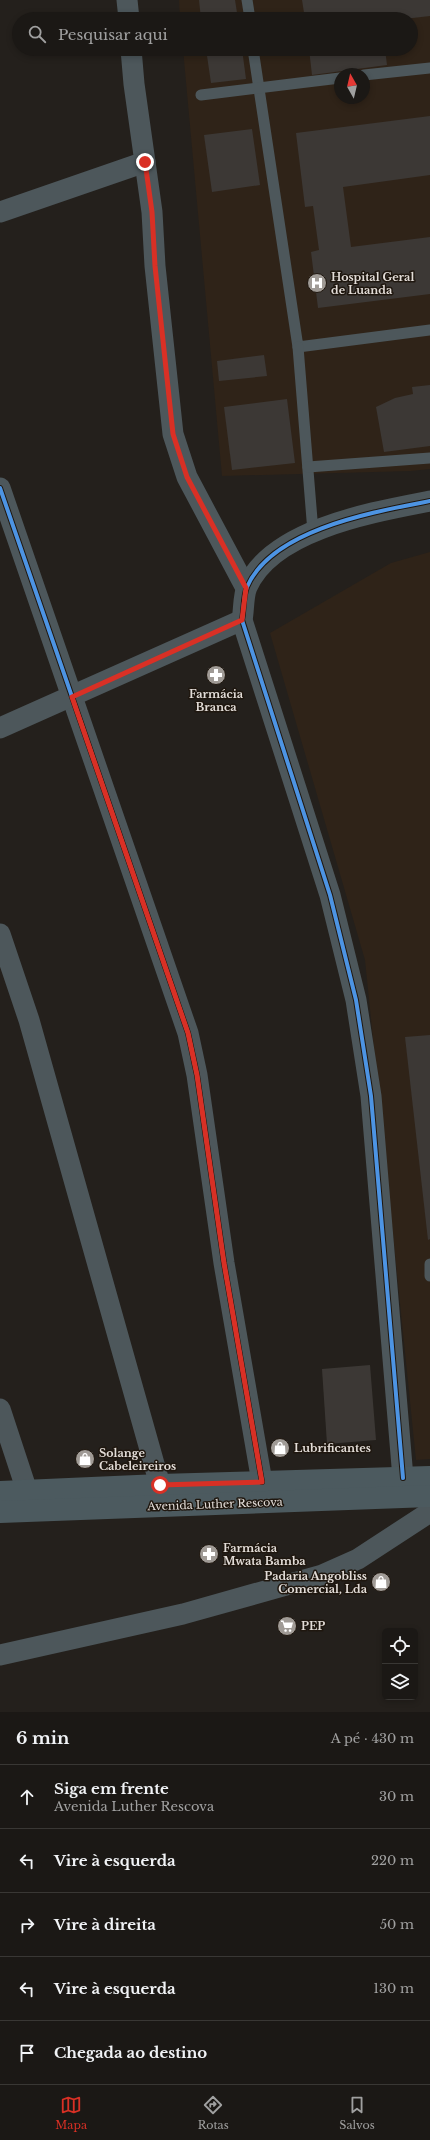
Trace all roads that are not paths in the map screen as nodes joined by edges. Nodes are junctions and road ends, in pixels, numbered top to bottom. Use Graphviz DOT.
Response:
graph roads {
  1 [pos="127,0"];
  2 [pos="247,0"];
  3 [pos="128,12"];
  4 [pos="249,12"];
  5 [pos="132,56"];
  6 [pos="254,56"];
  7 [pos="430,68"];
  8 [pos="370,74"];
  9 [pos="334,79"];
  10 [pos="258,87"];
  11 [pos="201,96"];
  12 [pos="145,162"];
  13 [pos="1,205"];
  14 [pos="430,330"];
  15 [pos="298,347"];
  16 [pos="430,458"];
  17 [pos="308,467"];
  18 [pos="0,488"];
  19 [pos="430,501"];
  20 [pos="313,532"];
  21 [pos="246,588"];
  22 [pos="242,620"];
  23 [pos="72,697"];
  24 [pos="0,728"];
  25 [pos="0,934"];
  26 [pos="430,1264"];
  27 [pos="430,1276"];
  28 [pos="0,1409"];
  29 [pos="430,1477"];
  30 [pos="403,1478"];
  31 [pos="262,1482"];
  32 [pos="160,1485"];
  33 [pos="27,1491"];
  34 [pos="0,1492"];
  35 [pos="430,1496"];
  36 [pos="0,1512"];
  37 [pos="430,1512"];
  38 [pos="0,1655"];
  1 -- 3 [label="street"];
  2 -- 4 [label="lane"];
  5 -- 12 [label="street"];
  6 -- 10 [label="lane"];
  7 -- 8 [label="lane"];
  9 -- 10 [label="lane"];
  10 -- 11 [label="lane"];
  10 -- 15 [label="lane"];
  12 -- 13 [label="street"];
  12 -- 21 [label="street"];
  14 -- 15 [label="lane"];
  15 -- 17 [label="lane"];
  16 -- 17 [label="lane"];
  17 -- 20 [label="lane"];
  18 -- 23 [label="street"];
  19 -- 20 [label="street"];
  20 -- 21 [label="street"];
  21 -- 22 [label="street"];
  22 -- 23 [label="street"];
  22 -- 30 [label="street"];
  23 -- 24 [label="street"];
  23 -- 31 [label="street"];
  25 -- 32 [label="street"];
  26 -- 27 [label="lane"];
  28 -- 33 [label="street"];
  29 -- 30 [label="main road, Avenida Luther Rescova"];
  30 -- 31 [label="main road, Avenida Luther Rescova"];
  31 -- 32 [label="main road, Avenida Luther Rescova"];
  32 -- 33 [label="main road, Avenida Luther Rescova"];
  33 -- 34 [label="main road, Avenida Luther Rescova"];
  35 -- 36 [label="main road, Avenida Luther Rescova"];
  37 -- 38 [label="street"];
}
